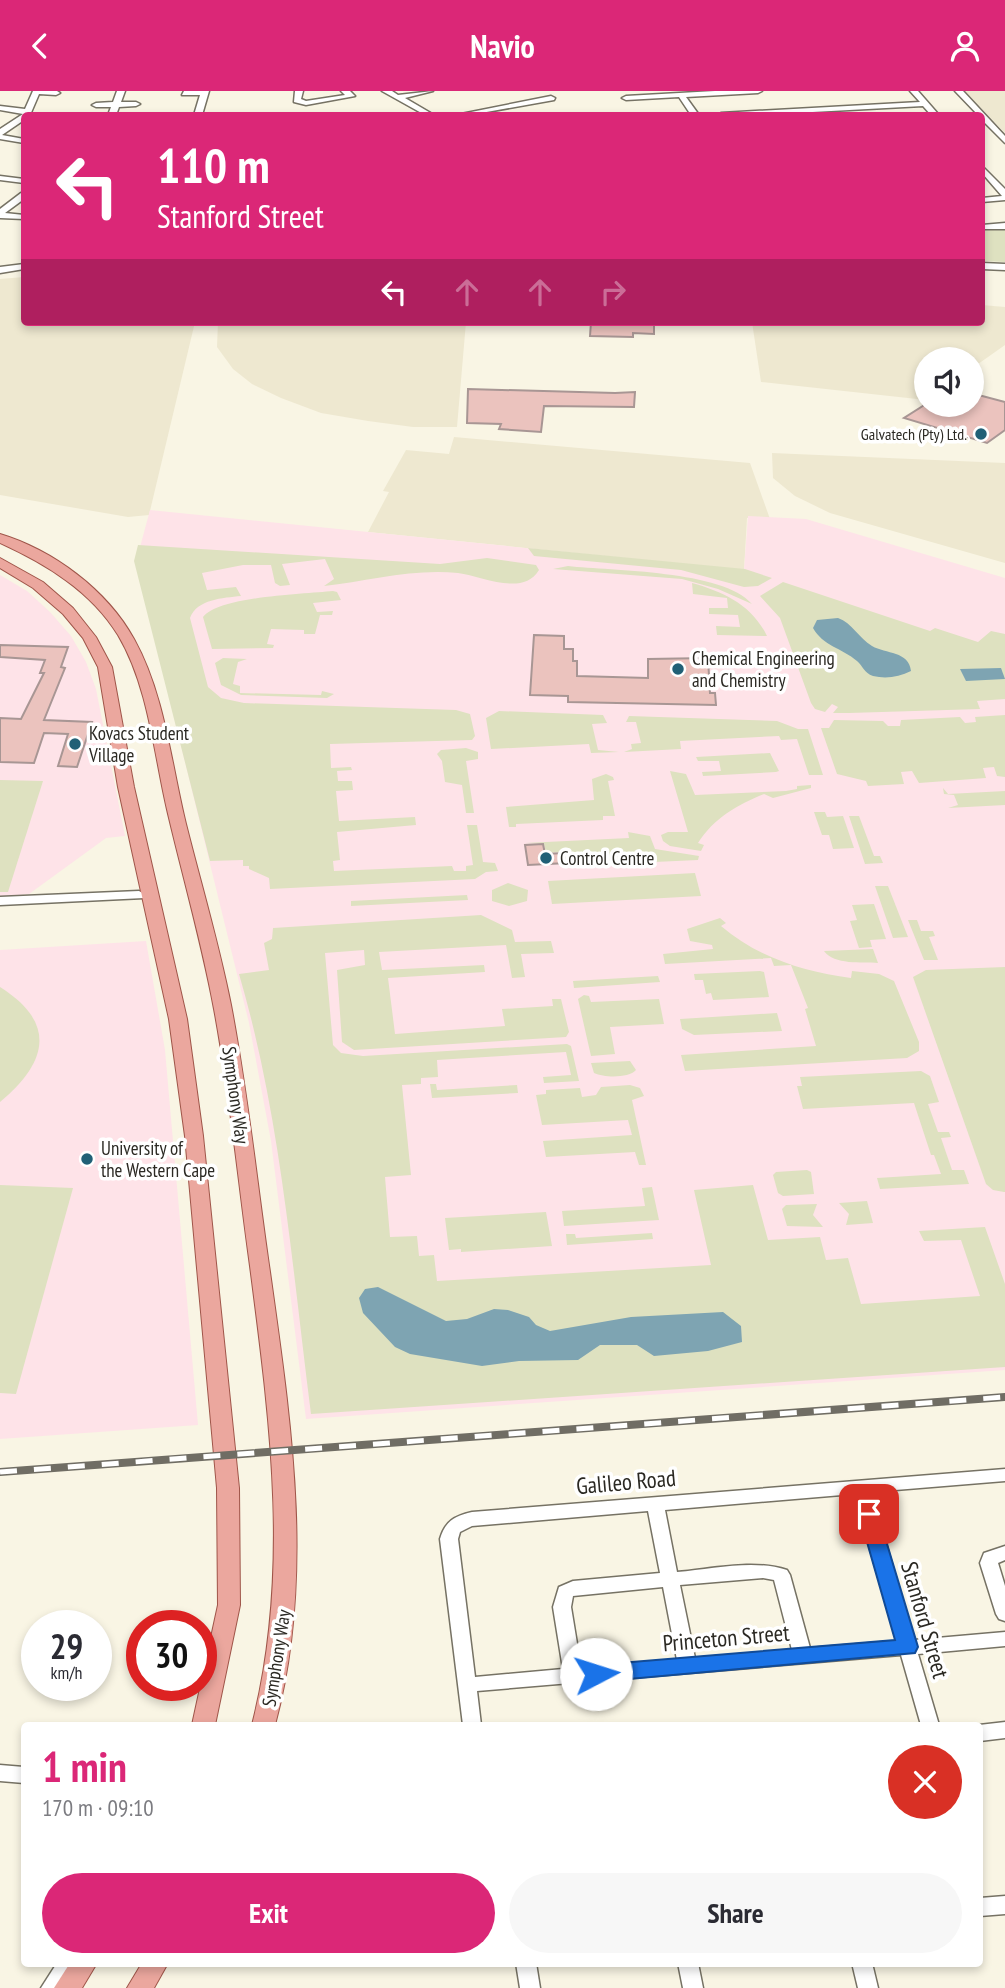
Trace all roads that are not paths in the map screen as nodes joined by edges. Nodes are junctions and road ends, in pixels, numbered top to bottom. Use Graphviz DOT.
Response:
graph roads {
  1 [pos="121,91"];
  2 [pos="299,91"];
  3 [pos="345,91"];
  4 [pos="386,91"];
  5 [pos="429,91"];
  6 [pos="758,91"];
  7 [pos="914,91"];
  8 [pos="959,91"];
  9 [pos="36,92"];
  10 [pos="205,92"];
  11 [pos="56,93"];
  12 [pos="186,93"];
  13 [pos="681,95"];
  14 [pos="398,97"];
  15 [pos="551,98"];
  16 [pos="626,98"];
  17 [pos="117,104"];
  18 [pos="136,104"];
  19 [pos="925,104"];
  20 [pos="96,105"];
  21 [pos="0,108"];
  22 [pos="27,112"];
  23 [pos="114,112"];
  24 [pos="199,112"];
  25 [pos="425,112"];
  26 [pos="476,112"];
  27 [pos="693,112"];
  28 [pos="777,112"];
  29 [pos="932,112"];
  30 [pos="978,112"];
  31 [pos="21,117"];
  32 [pos="985,119"];
  33 [pos="21,120"];
  34 [pos="0,135"];
  35 [pos="21,140"];
  36 [pos="1005,141"];
  37 [pos="985,173"];
  38 [pos="0,178"];
  39 [pos="21,181"];
  40 [pos="1005,196"];
  41 [pos="21,197"];
  42 [pos="985,199"];
  43 [pos="0,214"];
  44 [pos="21,218"];
  45 [pos="1005,226"];
  46 [pos="985,227"];
  47 [pos="21,266"];
  48 [pos="985,266"];
  49 [pos="1005,267"];
  50 [pos="0,269"];
  51 [pos="0,538"];
  52 [pos="0,562"];
  53 [pos="139,895"];
  54 [pos="0,901"];
  55 [pos="1005,1475"];
  56 [pos="861,1487"];
  57 [pos="655,1504"];
  58 [pos="1005,1553"];
  59 [pos="669,1580"];
  60 [pos="1005,1614"];
  61 [pos="1005,1639"];
  62 [pos="908,1647"];
  63 [pos="803,1656"];
  64 [pos="687,1666"];
  65 [pos="573,1676"];
  66 [pos="466,1685"];
  67 [pos="205,1722"];
  68 [pos="265,1722"];
  69 [pos="472,1722"];
  70 [pos="929,1722"];
  71 [pos="1005,1730"];
  72 [pos="983,1733"];
  73 [pos="0,1773"];
  74 [pos="21,1775"];
  75 [pos="1005,1905"];
  76 [pos="983,1907"];
  77 [pos="66,1967"];
  78 [pos="82,1967"];
  79 [pos="153,1967"];
  80 [pos="527,1967"];
  81 [pos="689,1967"];
  82 [pos="863,1967"];
  83 [pos="51,1988"];
  84 [pos="67,1988"];
  85 [pos="140,1988"];
  86 [pos="530,1988"];
  87 [pos="693,1988"];
  88 [pos="868,1988"];
  1 -- 17 [label="street"];
  2 -- 3 [label="street"];
  4 -- 14 [label="street"];
  5 -- 14 [label="street"];
  6 -- 13 [label="street"];
  7 -- 19 [label="street"];
  8 -- 30 [label="street"];
  9 -- 11 [label="street"];
  9 -- 22 [label="street"];
  10 -- 12 [label="street"];
  10 -- 24 [label="street"];
  13 -- 16 [label="street"];
  13 -- 27 [label="street"];
  14 -- 25 [label="street"];
  15 -- 26 [label="street"];
  17 -- 18 [label="street"];
  17 -- 20 [label="street"];
  17 -- 23 [label="street"];
  19 -- 28 [label="street"];
  19 -- 29 [label="street"];
  21 -- 31 [label="street"];
  32 -- 36 [label="street"];
  33 -- 34 [label="street"];
  34 -- 35 [label="street"];
  37 -- 40 [label="street"];
  38 -- 39 [label="street"];
  40 -- 42 [label="street"];
  41 -- 43 [label="street"];
  43 -- 44 [label="street"];
  45 -- 46 [label="street"];
  47 -- 50 [label="street"];
  48 -- 49 [label="street"];
  51 -- 68 [label="main road, Symphony Way"];
  52 -- 67 [label="main road"];
  53 -- 54 [label="street"];
  55 -- 56 [label="street, Galileo Road"];
  56 -- 57 [label="street, Galileo Road"];
  56 -- 62 [label="street, Stanford Street"];
  57 -- 59 [label="street"];
  57 -- 66 [label="street, Galileo Road"];
  58 -- 60 [label="street"];
  59 -- 63 [label="street"];
  59 -- 64 [label="street"];
  59 -- 65 [label="street"];
  61 -- 62 [label="street, Princeton Street"];
  62 -- 63 [label="street, Princeton Street"];
  62 -- 70 [label="street, Stanford Street"];
  63 -- 64 [label="street, Princeton Street"];
  64 -- 65 [label="street, Princeton Street"];
  65 -- 66 [label="street, Princeton Street"];
  66 -- 69 [label="street, Galileo Road"];
  71 -- 72 [label="street"];
  73 -- 74 [label="street"];
  75 -- 76 [label="street"];
  77 -- 83 [label="street"];
  78 -- 84 [label="main road"];
  79 -- 85 [label="main road"];
  80 -- 86 [label="street"];
  81 -- 87 [label="street"];
  82 -- 88 [label="street"];
}
